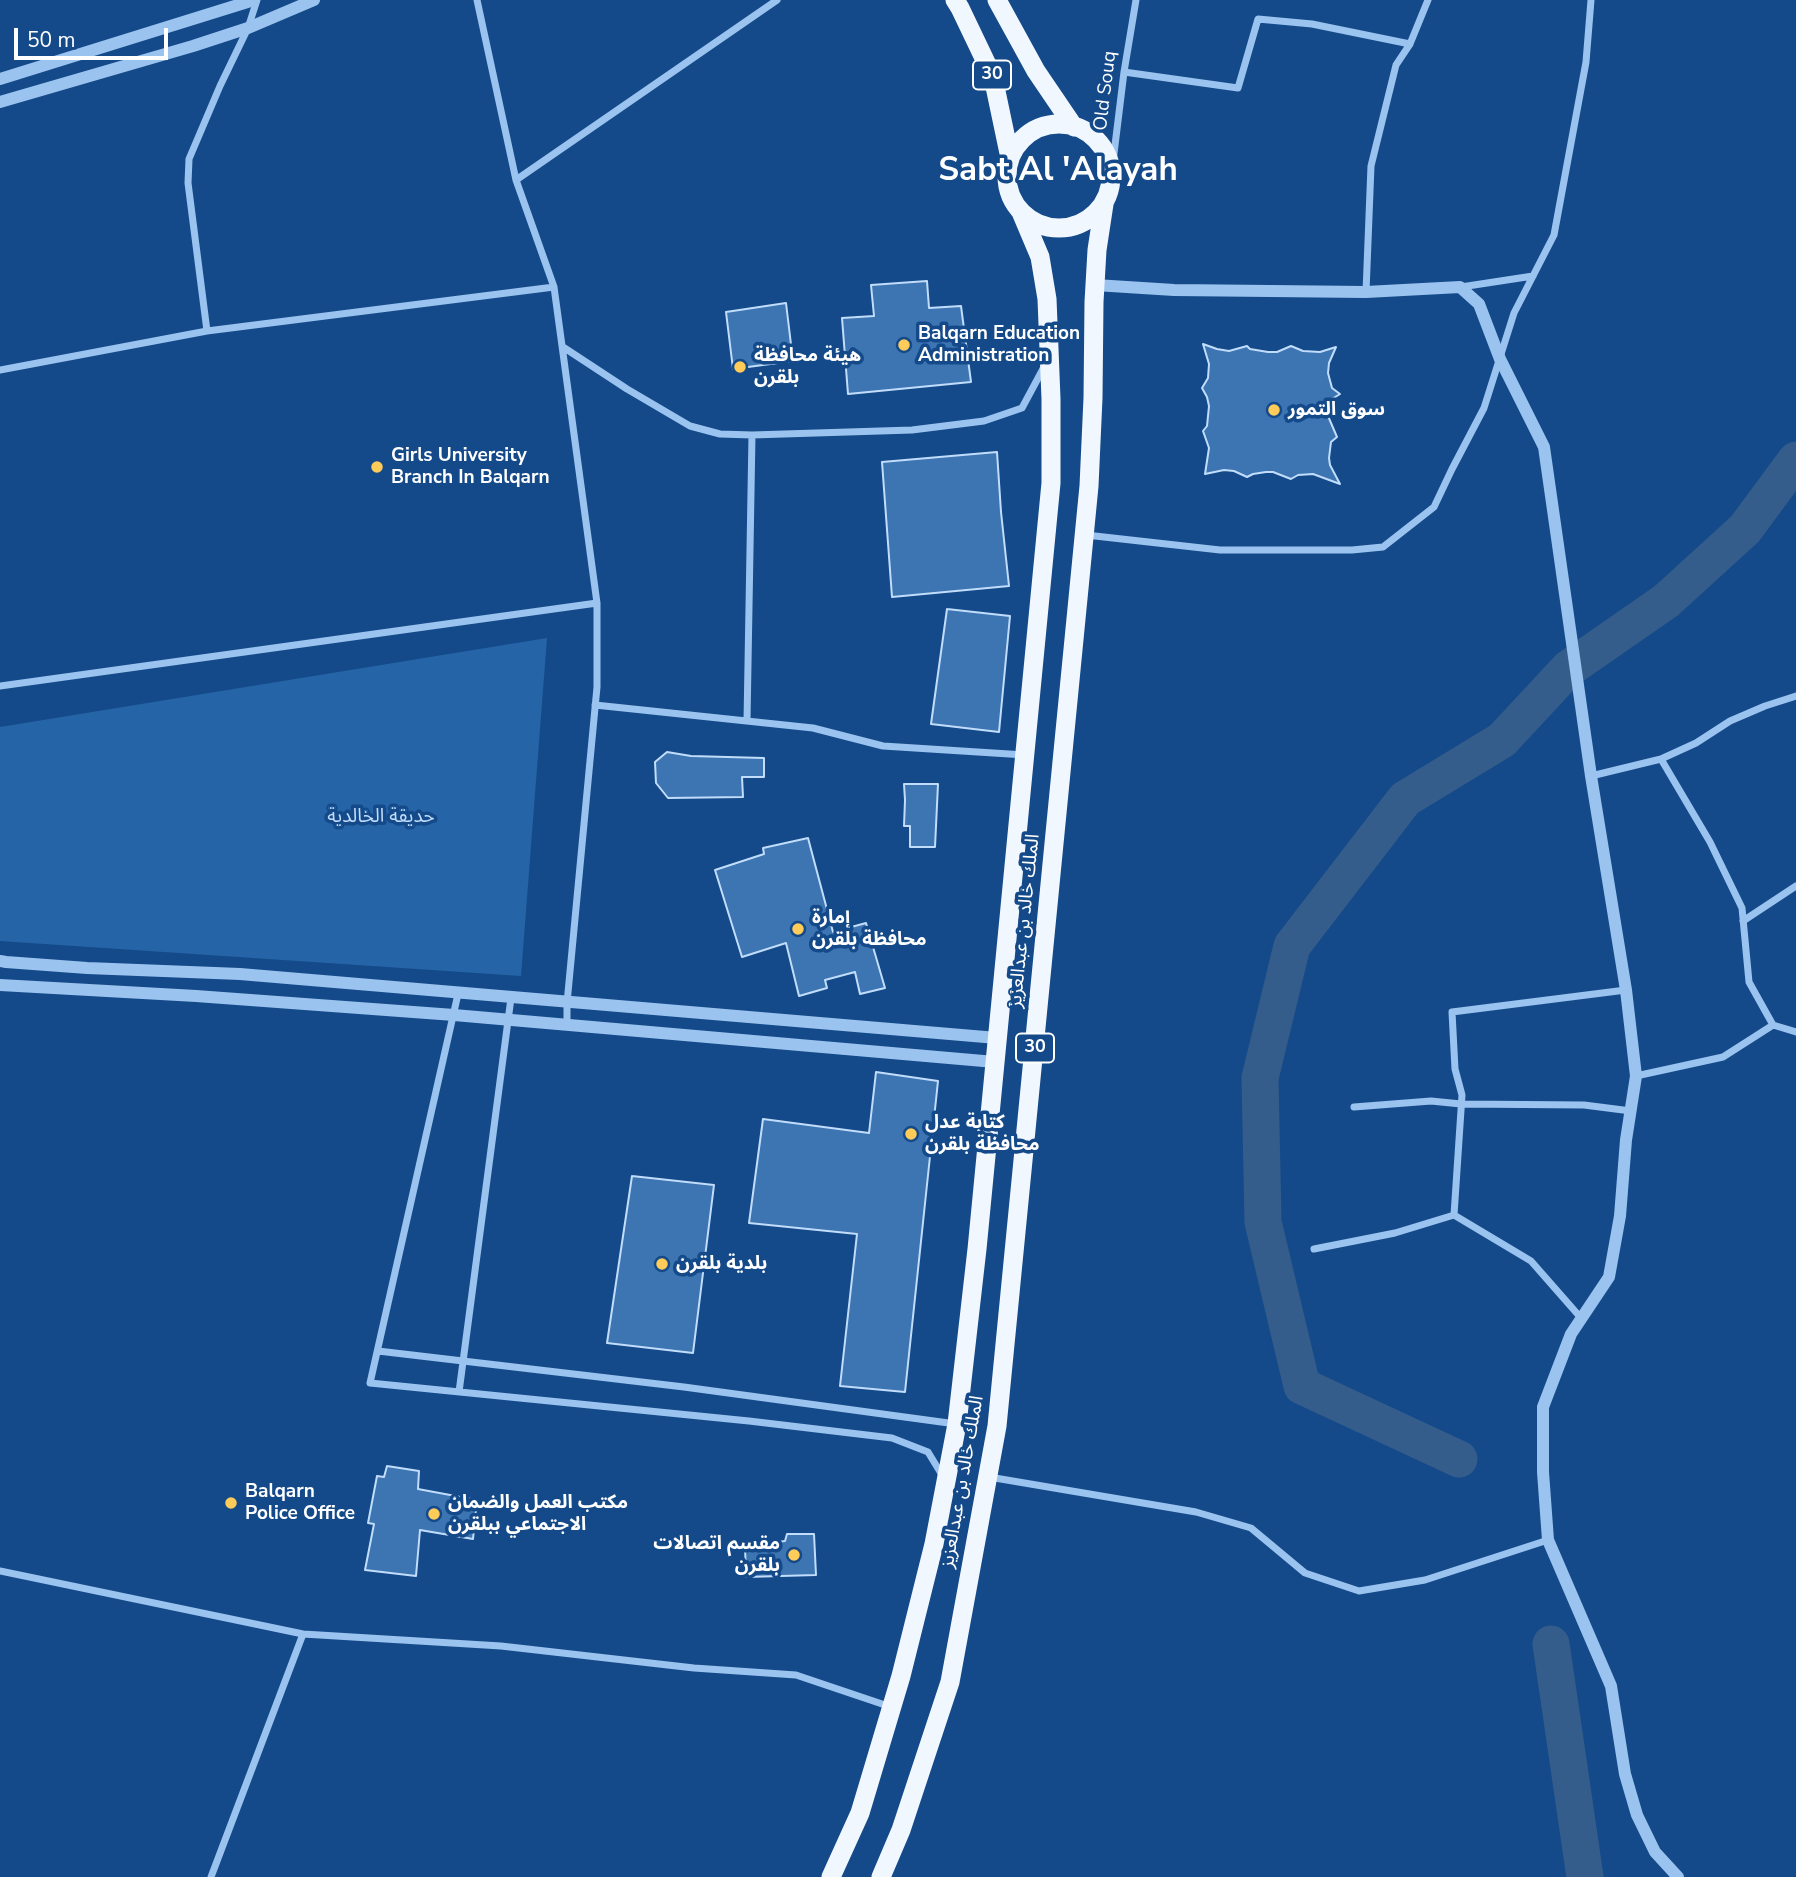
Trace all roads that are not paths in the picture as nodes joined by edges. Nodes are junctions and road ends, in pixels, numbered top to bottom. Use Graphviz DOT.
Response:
graph roads {
  1 [pos="256,0"];
  2 [pos="314,0"];
  3 [pos="477,0"];
  4 [pos="777,0"];
  5 [pos="955,0"];
  6 [pos="997,0"];
  7 [pos="1136,0"];
  8 [pos="1428,0"];
  9 [pos="1591,0"];
  10 [pos="248,28"];
  11 [pos="1410,44"];
  12 [pos="1124,72"];
  13 [pos="0,79"];
  14 [pos="0,102"];
  15 [pos="1074,127"];
  16 [pos="1010,158"];
  17 [pos="516,180"];
  18 [pos="1107,195"];
  19 [pos="1021,212"];
  20 [pos="1533,276"];
  21 [pos="1095,285"];
  22 [pos="554,287"];
  23 [pos="1460,287"];
  24 [pos="1366,292"];
  25 [pos="207,331"];
  26 [pos="563,347"];
  27 [pos="1049,357"];
  28 [pos="1500,359"];
  29 [pos="0,370"];
  30 [pos="752,435"];
  31 [pos="1085,535"];
  32 [pos="597,603"];
  33 [pos="0,686"];
  34 [pos="1796,696"];
  35 [pos="595,705"];
  36 [pos="747,721"];
  37 [pos="1025,755"];
  38 [pos="1661,759"];
  39 [pos="1591,776"];
  40 [pos="1796,886"];
  41 [pos="1743,921"];
  42 [pos="0,961"];
  43 [pos="0,985"];
  44 [pos="1626,990"];
  45 [pos="458,994"];
  46 [pos="511,998"];
  47 [pos="567,1003"];
  48 [pos="454,1015"];
  49 [pos="508,1020"];
  50 [pos="567,1026"];
  51 [pos="1773,1026"];
  52 [pos="1796,1032"];
  53 [pos="998,1038"];
  54 [pos="995,1062"];
  55 [pos="1636,1076"];
  56 [pos="1461,1104"];
  57 [pos="1354,1107"];
  58 [pos="1631,1111"];
  59 [pos="1454,1215"];
  60 [pos="1314,1249"];
  61 [pos="1581,1318"];
  62 [pos="378,1351"];
  63 [pos="463,1361"];
  64 [pos="459,1392"];
  65 [pos="957,1424"];
  66 [pos="988,1476"];
  67 [pos="946,1481"];
  68 [pos="1548,1540"];
  69 [pos="0,1571"];
  70 [pos="303,1634"];
  71 [pos="891,1707"];
  72 [pos="211,1877"];
  73 [pos="831,1877"];
  74 [pos="881,1877"];
  75 [pos="1678,1877"];
  1 -- 10 [label="street"];
  1 -- 13 [label="street"];
  2 -- 10 [label="street"];
  3 -- 17 [label="street"];
  4 -- 17 [label="street"];
  5 -- 16 [label="highway, 30"];
  6 -- 15 [label="highway, 30"];
  7 -- 12 [label="street, Old Souq"];
  8 -- 11 [label="street"];
  9 -- 20 [label="street"];
  10 -- 14 [label="street"];
  10 -- 25 [label="street"];
  11 -- 12 [label="street"];
  11 -- 24 [label="street"];
  12 -- 18 [label="street, Old Souq"];
  15 -- 16 [label="highway"];
  15 -- 18 [label="highway"];
  16 -- 19 [label="highway"];
  17 -- 22 [label="street"];
  18 -- 19 [label="highway"];
  18 -- 21 [label="highway, الملك خالد بن عبدالعزيز / 30"];
  19 -- 27 [label="highway, الملك خالد بن عبدالعزيز / 30"];
  20 -- 23 [label="street"];
  20 -- 28 [label="street"];
  21 -- 24 [label="street"];
  21 -- 31 [label="highway, الملك خالد بن عبدالعزيز / 30"];
  22 -- 25 [label="street"];
  22 -- 26 [label="street"];
  23 -- 24 [label="street"];
  23 -- 28 [label="street"];
  25 -- 29 [label="street"];
  26 -- 30 [label="street"];
  26 -- 32 [label="street"];
  27 -- 30 [label="street"];
  27 -- 37 [label="highway, الملك خالد بن عبدالعزيز / 30"];
  28 -- 31 [label="street"];
  28 -- 39 [label="street"];
  30 -- 36 [label="street"];
  31 -- 66 [label="highway, الملك خالد بن عبدالعزيز / 30"];
  32 -- 33 [label="street"];
  32 -- 35 [label="street"];
  34 -- 38 [label="street"];
  35 -- 36 [label="street"];
  35 -- 47 [label="street"];
  36 -- 37 [label="street"];
  37 -- 53 [label="highway, الملك خالد بن عبدالعزيز / 30"];
  38 -- 39 [label="street"];
  38 -- 41 [label="street"];
  39 -- 44 [label="street"];
  40 -- 41 [label="street"];
  41 -- 51 [label="street"];
  42 -- 45 [label="street"];
  43 -- 48 [label="street"];
  44 -- 55 [label="street"];
  44 -- 56 [label="street"];
  45 -- 46 [label="street"];
  45 -- 48 [label="street"];
  46 -- 47 [label="street"];
  46 -- 49 [label="street"];
  47 -- 50 [label="street"];
  47 -- 53 [label="street"];
  48 -- 49 [label="street"];
  48 -- 62 [label="street"];
  49 -- 50 [label="street"];
  49 -- 63 [label="street"];
  50 -- 54 [label="street"];
  51 -- 52 [label="street"];
  51 -- 55 [label="street"];
  53 -- 54 [label="highway, الملك خالد بن عبدالعزيز / 30"];
  54 -- 65 [label="highway, الملك خالد بن عبدالعزيز / 30"];
  55 -- 58 [label="street"];
  56 -- 57 [label="street"];
  56 -- 58 [label="street"];
  56 -- 59 [label="street"];
  58 -- 61 [label="street"];
  59 -- 60 [label="street"];
  59 -- 61 [label="street"];
  61 -- 68 [label="street"];
  62 -- 63 [label="street"];
  62 -- 64 [label="street"];
  63 -- 64 [label="street"];
  63 -- 65 [label="street"];
  64 -- 67 [label="street"];
  65 -- 67 [label="highway, الملك خالد بن عبدالعزيز / 30"];
  66 -- 68 [label="street"];
  66 -- 74 [label="highway, الملك خالد بن عبدالعزيز / 30"];
  67 -- 71 [label="highway, الملك خالد بن عبدالعزيز / 30"];
  68 -- 75 [label="street"];
  69 -- 70 [label="street"];
  70 -- 71 [label="street"];
  70 -- 72 [label="street"];
  71 -- 73 [label="highway, الملك خالد بن عبدالعزيز / 30"];
}
